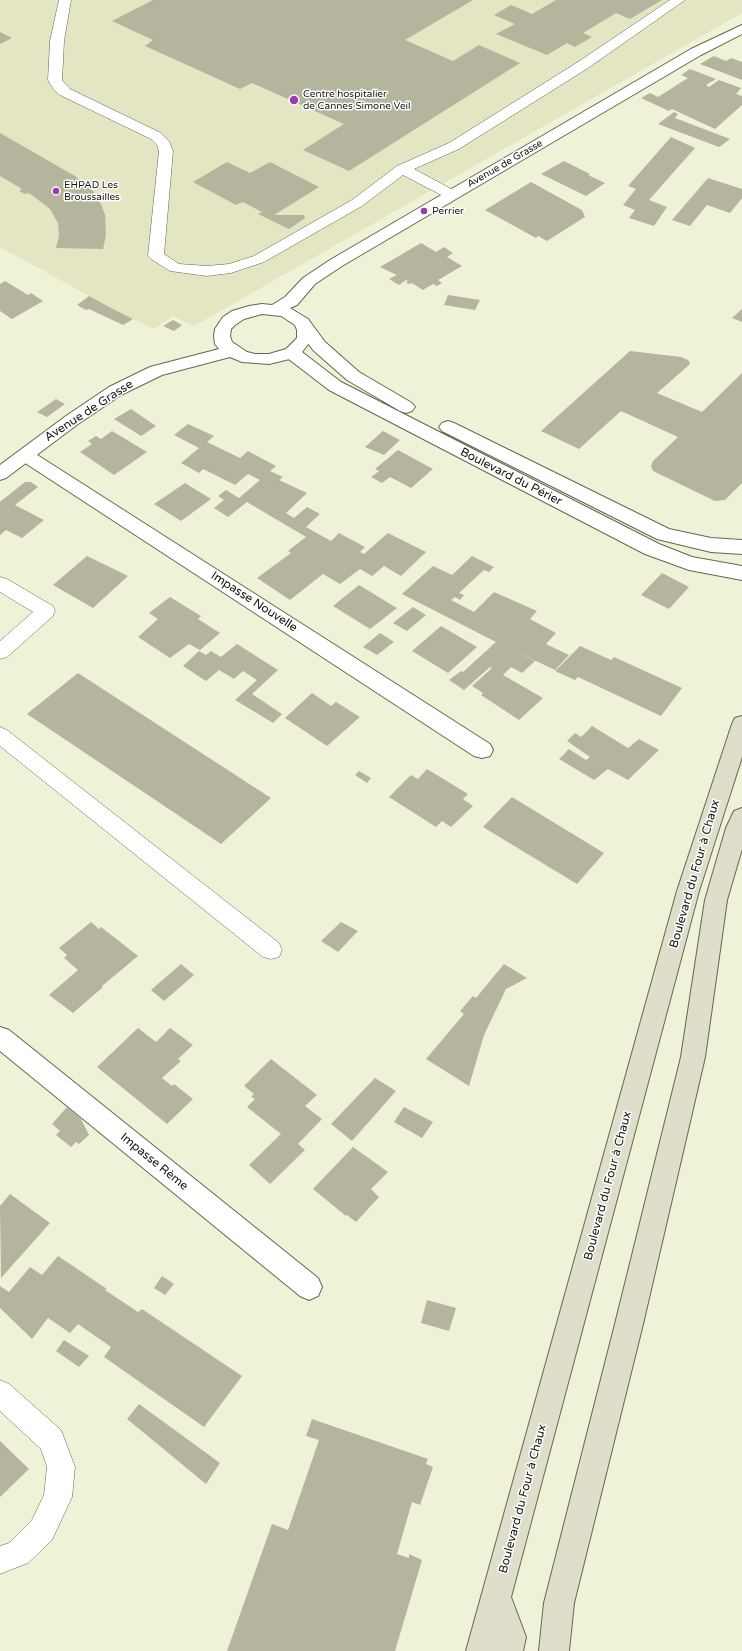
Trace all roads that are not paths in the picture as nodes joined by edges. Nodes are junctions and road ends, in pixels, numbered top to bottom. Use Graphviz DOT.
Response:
graph roads {
  1 [pos="65,0"];
  2 [pos="679,0"];
  3 [pos="742,29"];
  4 [pos="402,169"];
  5 [pos="452,195"];
  6 [pos="275,310"];
  7 [pos="302,323"];
  8 [pos="232,351"];
  9 [pos="292,353"];
  10 [pos="25,455"];
  11 [pos="0,474"];
  12 [pos="742,547"];
  13 [pos="742,573"];
  14 [pos="0,584"];
  15 [pos="0,652"];
  16 [pos="742,724"];
  17 [pos="0,735"];
  18 [pos="482,750"];
  19 [pos="742,817"];
  20 [pos="271,950"];
  21 [pos="0,1038"];
  22 [pos="309,1287"];
  23 [pos="0,1393"];
  24 [pos="0,1560"];
  25 [pos="496,1598"];
  26 [pos="481,1651"];
  27 [pos="508,1651"];
  28 [pos="554,1651"];
  1 -- 4 [label="lane"];
  2 -- 4 [label="lane"];
  3 -- 5 [label="street, Avenue de Grasse"];
  4 -- 5 [label="lane"];
  5 -- 6 [label="street, Avenue de Grasse"];
  6 -- 7 [label="street, Avenue de Grasse"];
  6 -- 8 [label="street, Avenue de Grasse"];
  7 -- 9 [label="street"];
  7 -- 12 [label="street, Boulevard du Périer"];
  8 -- 9 [label="street"];
  8 -- 10 [label="street, Avenue de Grasse"];
  9 -- 13 [label="street, Boulevard du Périer"];
  10 -- 11 [label="street, Avenue de Grasse"];
  10 -- 18 [label="street, Impasse Nouvelle"];
  14 -- 15 [label="lane"];
  16 -- 25 [label="main road, Boulevard du Four à Chaux"];
  17 -- 20 [label="lane"];
  19 -- 28 [label="main road"];
  21 -- 22 [label="street, Impasse Rème"];
  23 -- 24 [label="lane"];
  25 -- 26 [label="main road, Boulevard du Four à Chaux"];
  25 -- 27 [label="main road"];
}
